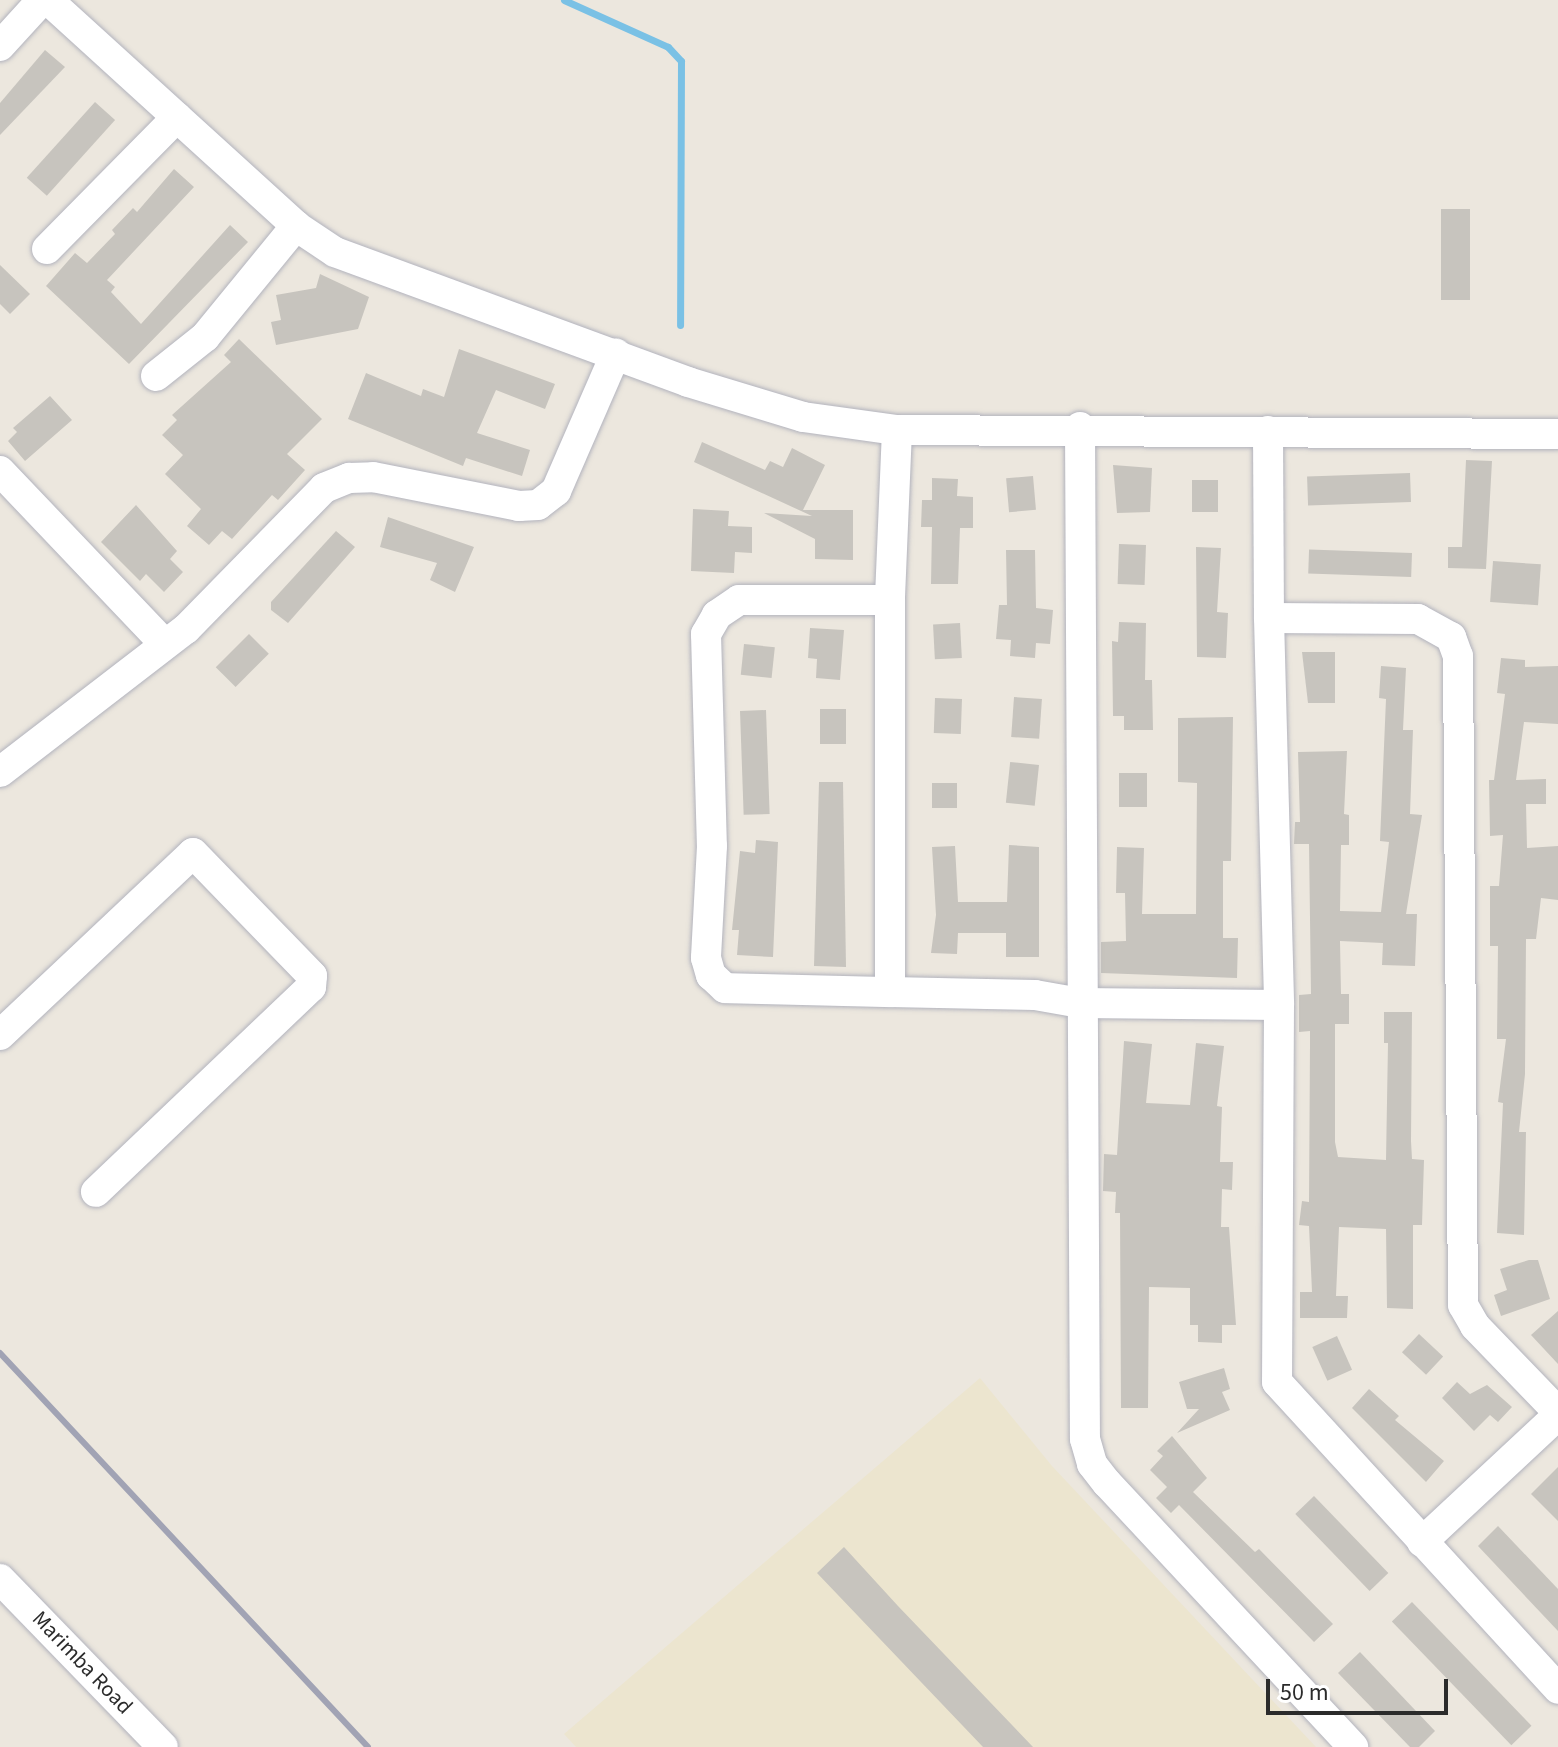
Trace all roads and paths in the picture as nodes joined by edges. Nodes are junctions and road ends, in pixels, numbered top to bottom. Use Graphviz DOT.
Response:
graph roads {
  1 [pos="45,0"];
  2 [pos="0,46"];
  3 [pos="177,117"];
  4 [pos="296,226"];
  5 [pos="47,249"];
  6 [pos="616,353"];
  7 [pos="156,376"];
  8 [pos="1080,427"];
  9 [pos="897,430"];
  10 [pos="1268,431"];
  11 [pos="1558,434"];
  12 [pos="0,471"];
  13 [pos="890,600"];
  14 [pos="1269,618"];
  15 [pos="165,644"];
  16 [pos="0,772"];
  17 [pos="890,992"];
  18 [pos="1080,1003"];
  19 [pos="1279,1005"];
  20 [pos="0,1035"];
  21 [pos="96,1192"];
  22 [pos="1558,1414"];
  23 [pos="1422,1542"];
  24 [pos="0,1579"];
  25 [pos="1558,1689"];
  26 [pos="163,1747"];
  27 [pos="1353,1747"];
  1 -- 2 [label="street"];
  1 -- 3 [label="street"];
  3 -- 4 [label="street"];
  3 -- 5 [label="street"];
  4 -- 6 [label="street"];
  4 -- 7 [label="street"];
  6 -- 9 [label="street"];
  6 -- 15 [label="street"];
  8 -- 9 [label="street"];
  8 -- 10 [label="street"];
  8 -- 18 [label="street"];
  9 -- 13 [label="street"];
  10 -- 11 [label="street"];
  10 -- 14 [label="street"];
  12 -- 15 [label="street"];
  13 -- 17 [label="street"];
  13 -- 17 [label="street"];
  14 -- 19 [label="street"];
  14 -- 22 [label="street"];
  15 -- 16 [label="street"];
  17 -- 18 [label="street"];
  18 -- 19 [label="street"];
  18 -- 27 [label="street"];
  19 -- 23 [label="street"];
  20 -- 21 [label="street"];
  22 -- 23 [label="street"];
  23 -- 25 [label="street"];
  24 -- 26 [label="street, Marimba Road"];
}
